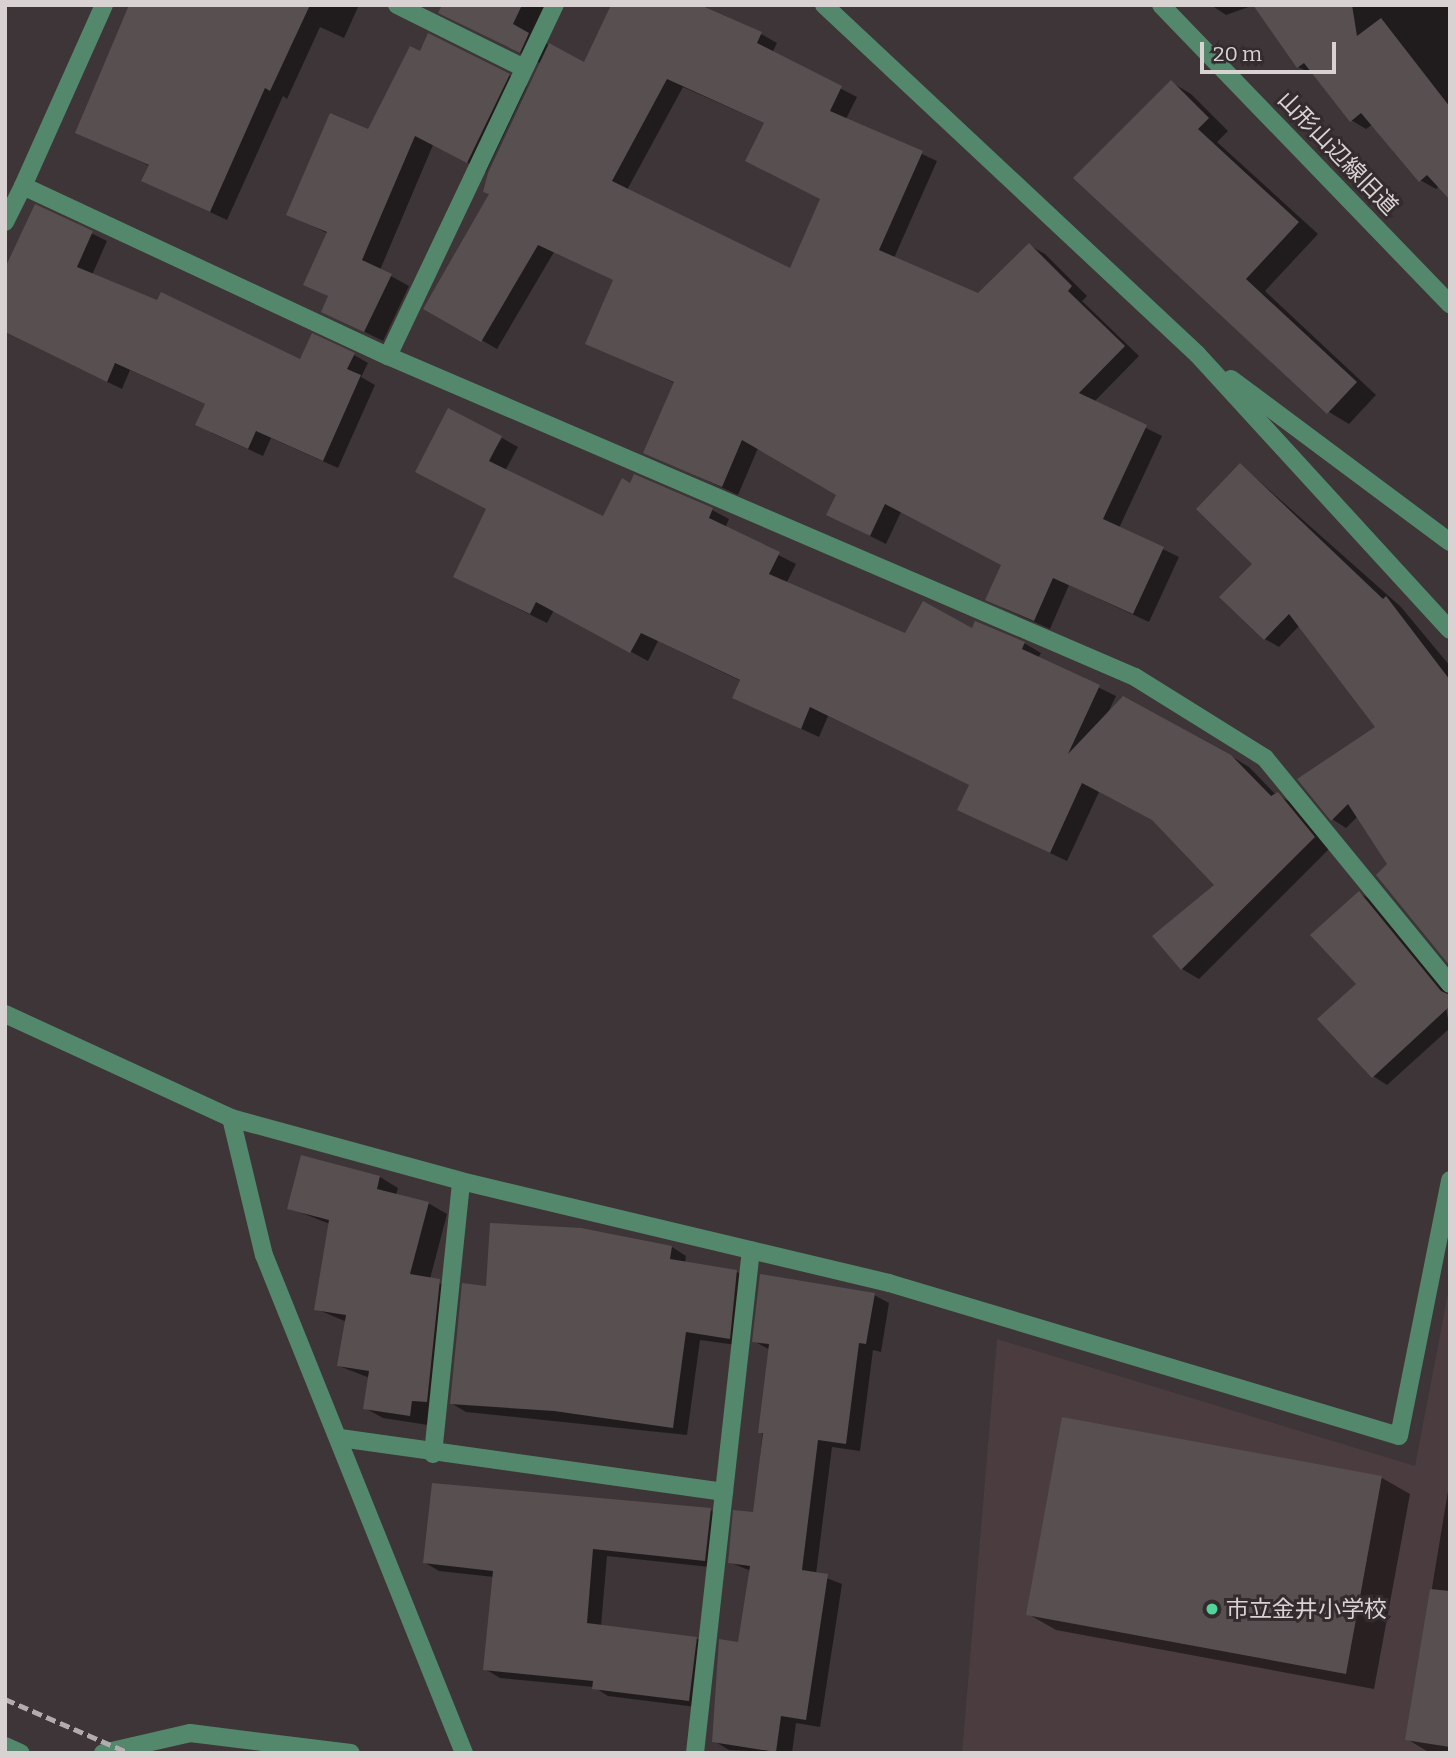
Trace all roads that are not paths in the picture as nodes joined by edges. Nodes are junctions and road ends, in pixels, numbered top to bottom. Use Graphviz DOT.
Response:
graph roads {
  1 [pos="103,5"];
  2 [pos="397,5"];
  3 [pos="555,5"];
  4 [pos="824,5"];
  5 [pos="1161,5"];
  6 [pos="524,68"];
  7 [pos="23,186"];
  8 [pos="5,222"];
  9 [pos="1450,304"];
  10 [pos="1197,354"];
  11 [pos="388,356"];
  12 [pos="1450,542"];
  13 [pos="1450,631"];
  14 [pos="1450,984"];
  15 [pos="5,1014"];
  16 [pos="231,1118"];
  17 [pos="1450,1180"];
  18 [pos="461,1181"];
  19 [pos="751,1250"];
  20 [pos="340,1438"];
  21 [pos="433,1454"];
  22 [pos="724,1492"];
  23 [pos="5,1746"];
  24 [pos="21,1753"];
  25 [pos="103,1753"];
  26 [pos="351,1753"];
  27 [pos="464,1753"];
  28 [pos="695,1753"];
  1 -- 7 [label="street"];
  2 -- 6 [label="street"];
  3 -- 6 [label="street"];
  4 -- 10 [label="street"];
  5 -- 9 [label="street, 山形山辺線旧道"];
  6 -- 11 [label="street"];
  7 -- 8 [label="street"];
  7 -- 11 [label="street"];
  10 -- 12 [label="street"];
  10 -- 13 [label="street"];
  11 -- 14 [label="street"];
  15 -- 16 [label="street"];
  16 -- 18 [label="street"];
  16 -- 20 [label="street"];
  17 -- 19 [label="street"];
  18 -- 19 [label="street"];
  18 -- 21 [label="street"];
  19 -- 22 [label="street"];
  20 -- 21 [label="street"];
  20 -- 27 [label="street"];
  21 -- 22 [label="street"];
  22 -- 28 [label="street"];
  23 -- 24 [label="street"];
  25 -- 26 [label="street"];
}
